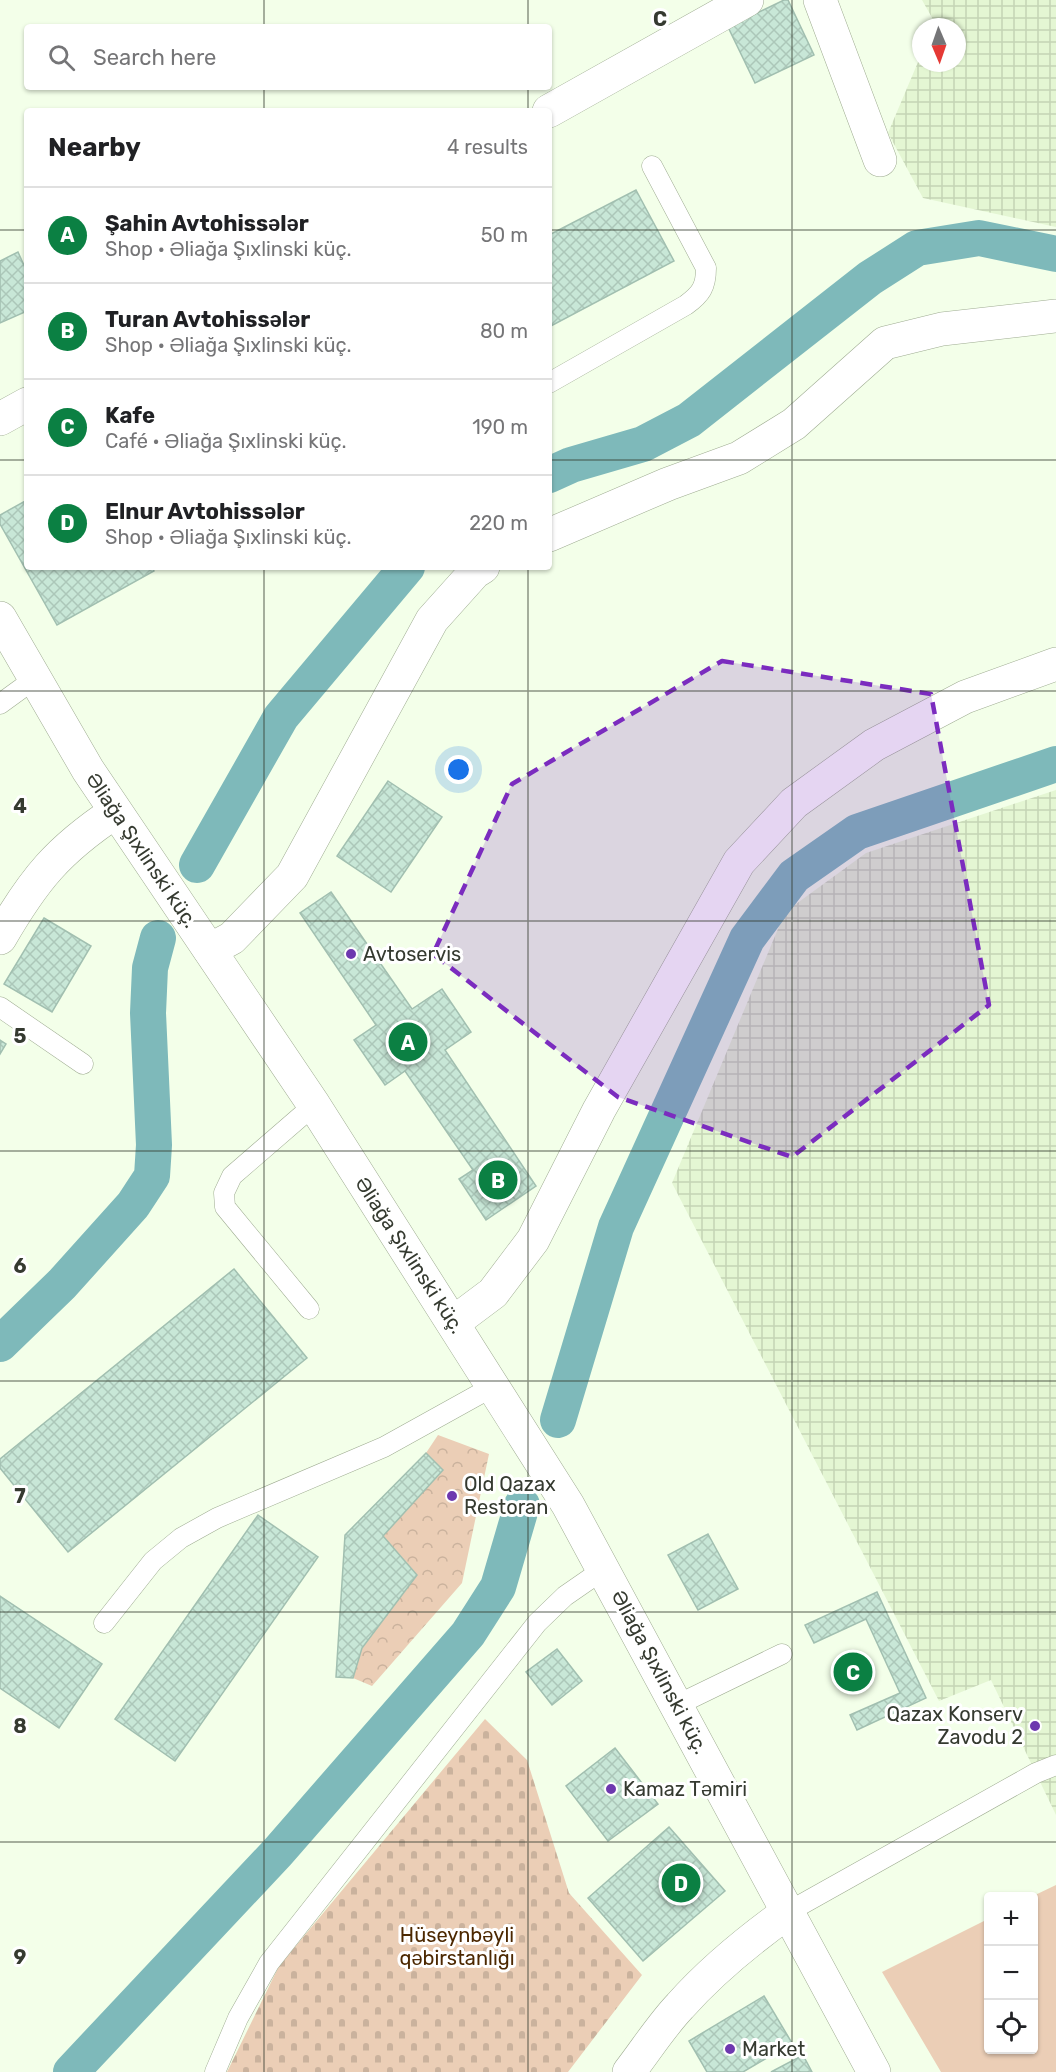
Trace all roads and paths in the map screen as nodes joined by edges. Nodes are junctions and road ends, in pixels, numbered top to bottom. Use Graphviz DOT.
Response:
graph roads {
  1 [pos="747,0"];
  2 [pos="820,0"];
  3 [pos="552,109"];
  4 [pos="880,160"];
  5 [pos="652,166"];
  6 [pos="1056,316"];
  7 [pos="552,380"];
  8 [pos="24,406"];
  9 [pos="0,419"];
  10 [pos="552,534"];
  11 [pos="478,570"];
  12 [pos="0,618"];
  13 [pos="1056,664"];
  14 [pos="33,680"];
  15 [pos="0,704"];
  16 [pos="115,812"];
  17 [pos="0,938"];
  18 [pos="210,950"];
  19 [pos="0,1007"];
  20 [pos="82,1064"];
  21 [pos="314,1105"];
  22 [pos="309,1309"];
  23 [pos="453,1323"];
  24 [pos="494,1386"];
  25 [pos="604,1569"];
  26 [pos="104,1623"];
  27 [pos="782,1654"];
  28 [pos="677,1705"];
  29 [pos="1056,1765"];
  30 [pos="788,1912"];
  31 [pos="215,2072"];
  32 [pos="629,2072"];
  33 [pos="874,2072"];
  1 -- 3 [label="street"];
  2 -- 4 [label="street"];
  5 -- 7 [label="lane"];
  6 -- 10 [label="street"];
  8 -- 9 [label="street"];
  11 -- 18 [label="street"];
  12 -- 14 [label="street, Əliağa Şıxlinski küç."];
  13 -- 23 [label="street"];
  14 -- 15 [label="lane"];
  14 -- 16 [label="street, Əliağa Şıxlinski küç."];
  16 -- 17 [label="street"];
  16 -- 18 [label="street, Əliağa Şıxlinski küç."];
  18 -- 21 [label="street, Əliağa Şıxlinski küç."];
  19 -- 20 [label="lane"];
  21 -- 22 [label="lane"];
  21 -- 23 [label="street, Əliağa Şıxlinski küç."];
  23 -- 24 [label="street, Əliağa Şıxlinski küç."];
  24 -- 25 [label="street, Əliağa Şıxlinski küç."];
  24 -- 26 [label="lane"];
  25 -- 28 [label="street, Əliağa Şıxlinski küç."];
  25 -- 31 [label="lane"];
  27 -- 28 [label="lane"];
  28 -- 30 [label="street, Əliağa Şıxlinski küç."];
  29 -- 30 [label="lane"];
  30 -- 32 [label="street"];
  30 -- 33 [label="street, Əliağa Şıxlinski küç."];
}
